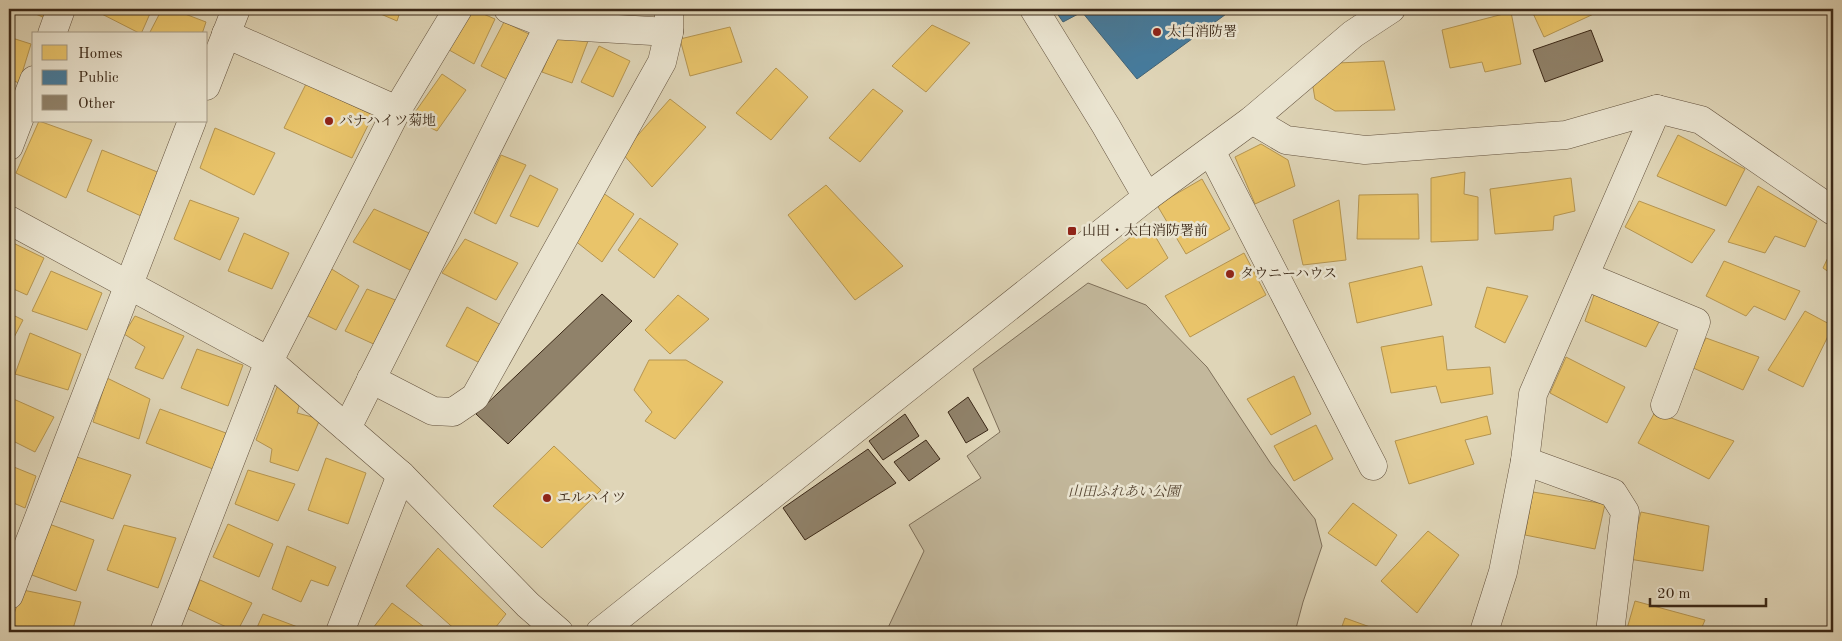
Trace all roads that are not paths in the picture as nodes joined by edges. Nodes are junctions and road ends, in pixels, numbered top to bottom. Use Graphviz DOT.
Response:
graph roads {
  1 [pos="61,9"];
  2 [pos="458,9"];
  3 [pos="508,9"];
  4 [pos="1034,9"];
  5 [pos="1391,9"];
  6 [pos="668,20"];
  7 [pos="231,21"];
  8 [pos="549,24"];
  9 [pos="53,32"];
  10 [pos="208,81"];
  11 [pos="32,85"];
  12 [pos="1657,109"];
  13 [pos="397,110"];
  14 [pos="1252,120"];
  15 [pos="192,122"];
  16 [pos="9,146"];
  17 [pos="1211,151"];
  18 [pos="1147,197"];
  19 [pos="1833,212"];
  20 [pos="9,220"];
  21 [pos="1585,276"];
  22 [pos="129,285"];
  23 [pos="269,361"];
  24 [pos="371,379"];
  25 [pos="1665,405"];
  26 [pos="347,428"];
  27 [pos="1525,461"];
  28 [pos="1373,466"];
  29 [pos="401,475"];
  30 [pos="9,595"];
  31 [pos="164,632"];
  32 [pos="340,632"];
  33 [pos="559,632"];
  34 [pos="600,632"];
  35 [pos="1484,632"];
  36 [pos="1610,632"];
  1 -- 9 [label="street"];
  2 -- 13 [label="street"];
  3 -- 8 [label="street"];
  4 -- 18 [label="street"];
  5 -- 14 [label="street"];
  6 -- 8 [label="street"];
  6 -- 24 [label="street"];
  7 -- 10 [label="street"];
  7 -- 13 [label="street"];
  8 -- 24 [label="street"];
  11 -- 16 [label="street"];
  12 -- 14 [label="street"];
  12 -- 19 [label="street"];
  12 -- 21 [label="street"];
  13 -- 23 [label="street"];
  14 -- 17 [label="street"];
  15 -- 22 [label="street"];
  17 -- 18 [label="street"];
  17 -- 28 [label="street"];
  18 -- 34 [label="street"];
  20 -- 22 [label="street"];
  21 -- 25 [label="street"];
  21 -- 27 [label="street"];
  22 -- 23 [label="street"];
  22 -- 30 [label="street"];
  23 -- 26 [label="street"];
  23 -- 31 [label="street"];
  24 -- 26 [label="street"];
  26 -- 29 [label="street"];
  27 -- 35 [label="street"];
  27 -- 36 [label="street"];
  29 -- 32 [label="street"];
  29 -- 33 [label="street"];
}
